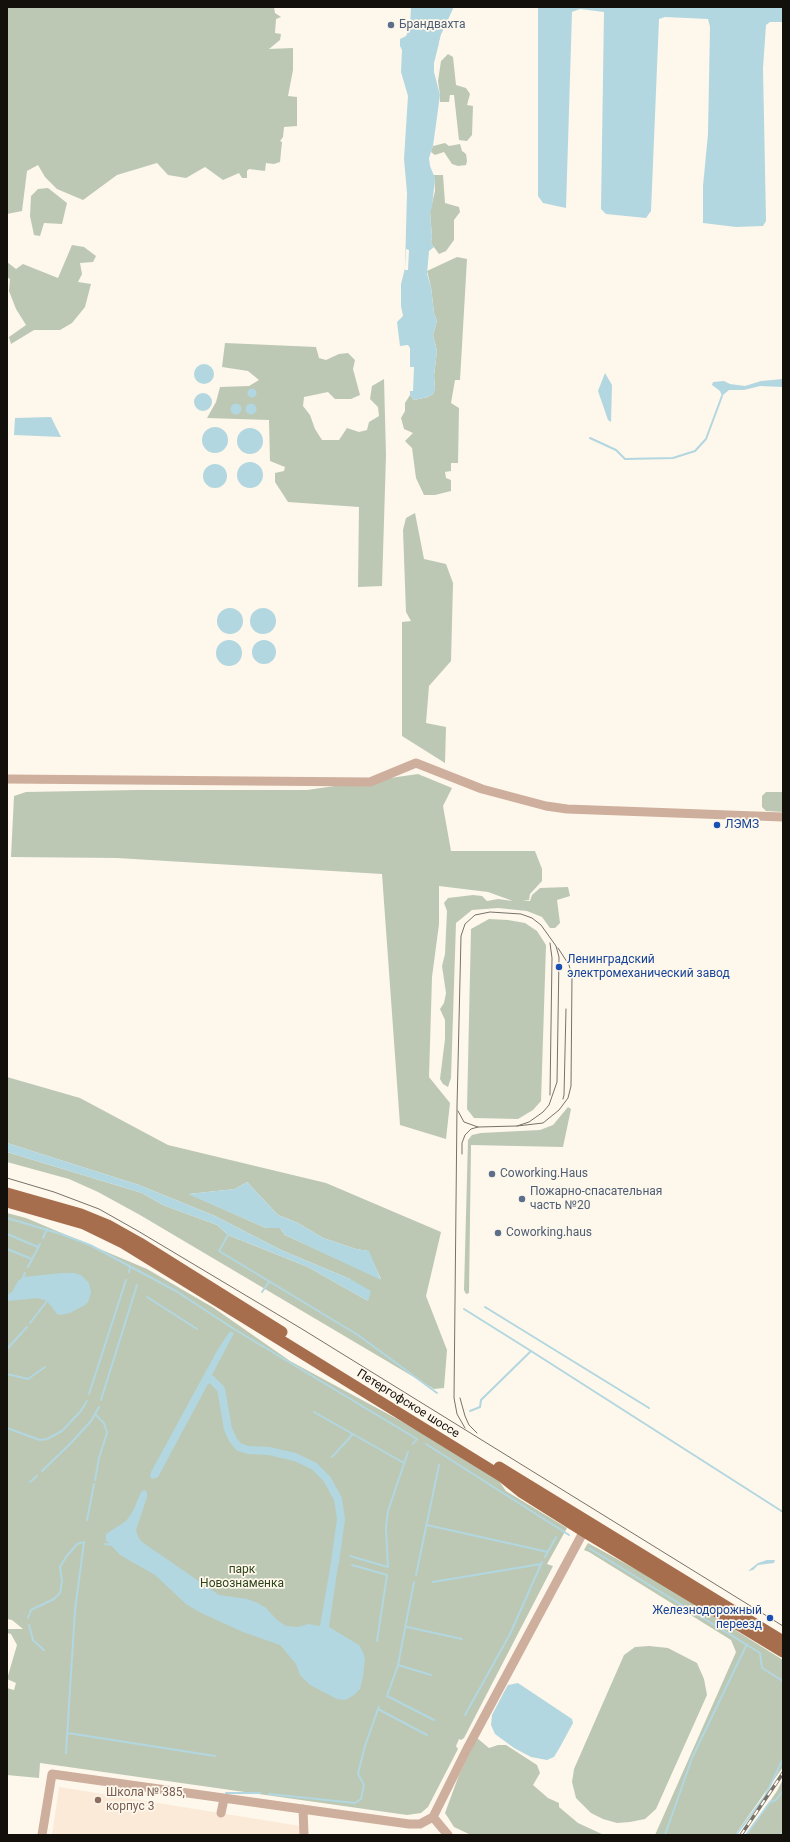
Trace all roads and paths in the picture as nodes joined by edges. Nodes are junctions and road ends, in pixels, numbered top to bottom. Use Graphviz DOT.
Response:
graph roads {
  1 [pos="7,779"];
  2 [pos="783,817"];
  3 [pos="7,1193"];
  4 [pos="7,1202"];
  5 [pos="586,1527"];
  6 [pos="783,1641"];
  7 [pos="783,1652"];
  8 [pos="224,1799"];
  9 [pos="303,1809"];
  10 [pos="221,1813"];
  11 [pos="433,1818"];
  12 [pos="42,1835"];
  13 [pos="304,1835"];
  14 [pos="448,1835"];
  1 -- 2 [label="street"];
  3 -- 5 [label="main road, Петергофское шоссе"];
  4 -- 5 [label="main road, Петергофское шоссе"];
  5 -- 6 [label="main road, Петергофское шоссе"];
  5 -- 7 [label="main road, Петергофское шоссе"];
  5 -- 11 [label="street"];
  8 -- 9 [label="street"];
  8 -- 10 [label="street"];
  8 -- 12 [label="street"];
  9 -- 11 [label="street"];
  9 -- 13 [label="street"];
  11 -- 14 [label="street"];
}
